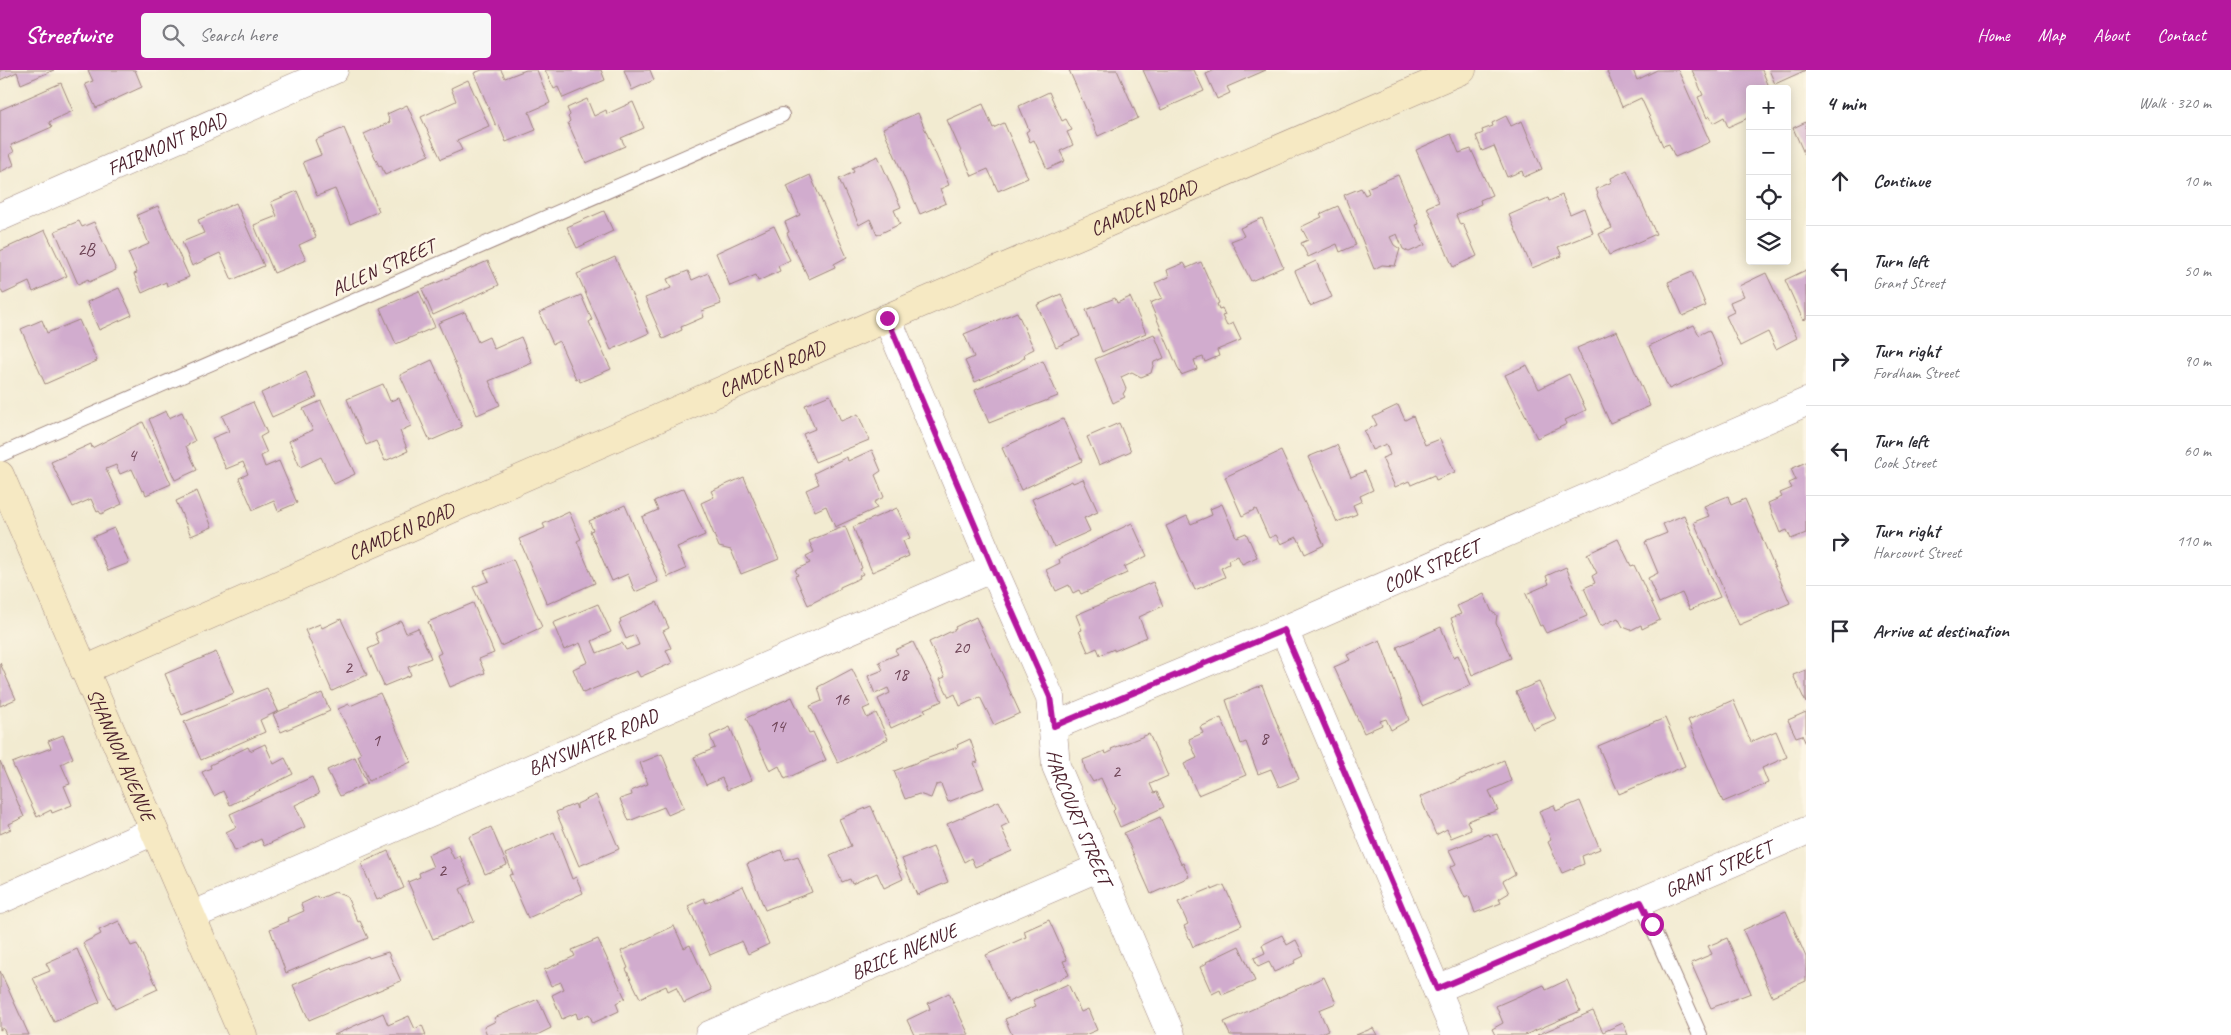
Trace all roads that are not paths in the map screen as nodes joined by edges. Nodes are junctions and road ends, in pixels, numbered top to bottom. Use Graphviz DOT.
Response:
graph roads {
  1 [pos="334,70"];
  2 [pos="1462,70"];
  3 [pos="782,115"];
  4 [pos="0,217"];
  5 [pos="887,318"];
  6 [pos="1806,402"];
  7 [pos="0,455"];
  8 [pos="0,475"];
  9 [pos="993,568"];
  10 [pos="1284,630"];
  11 [pos="84,670"];
  12 [pos="1054,726"];
  13 [pos="154,831"];
  14 [pos="1806,831"];
  15 [pos="1100,867"];
  16 [pos="0,900"];
  17 [pos="1641,902"];
  18 [pos="191,916"];
  19 [pos="1437,989"];
  20 [pos="243,1035"];
  21 [pos="709,1035"];
  22 [pos="1171,1035"];
  23 [pos="1456,1035"];
  24 [pos="1700,1035"];
  1 -- 4 [label="street, FAIRMONT ROAD"];
  2 -- 5 [label="street, CAMDEN ROAD"];
  3 -- 7 [label="lane, ALLEN STREET"];
  5 -- 9 [label="street, HARCOURT STREET"];
  5 -- 11 [label="street, CAMDEN ROAD"];
  6 -- 10 [label="street, COOK STREET"];
  8 -- 11 [label="street, SHANNON AVENUE"];
  9 -- 12 [label="street, HARCOURT STREET"];
  9 -- 18 [label="street, BAYSWATER ROAD"];
  10 -- 12 [label="street, COOK STREET"];
  10 -- 19 [label="street"];
  11 -- 13 [label="street, SHANNON AVENUE"];
  12 -- 15 [label="street, HARCOURT STREET"];
  13 -- 16 [label="street"];
  13 -- 18 [label="street, SHANNON AVENUE"];
  14 -- 17 [label="street, GRANT STREET"];
  15 -- 21 [label="street, BRICE AVENUE"];
  15 -- 22 [label="street, HARCOURT STREET"];
  17 -- 19 [label="street, GRANT STREET"];
  17 -- 24 [label="lane"];
  18 -- 20 [label="street, SHANNON AVENUE"];
  19 -- 23 [label="street"];
}
